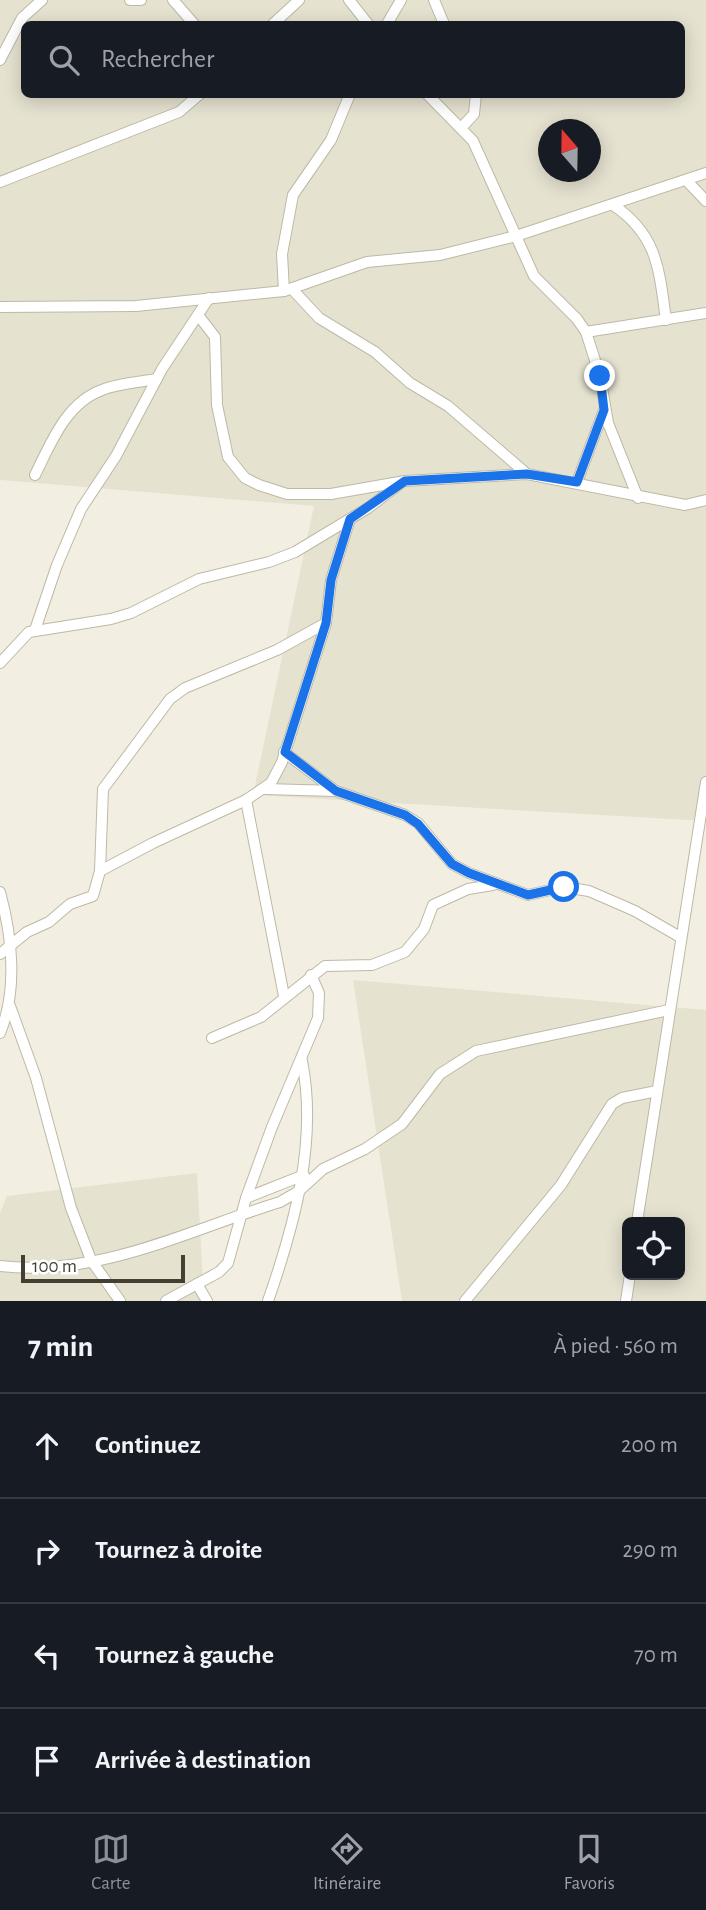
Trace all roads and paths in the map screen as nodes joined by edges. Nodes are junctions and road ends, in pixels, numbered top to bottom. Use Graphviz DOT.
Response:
graph roads {
  1 [pos="42,0"];
  2 [pos="130,0"];
  3 [pos="141,0"];
  4 [pos="173,0"];
  5 [pos="299,0"];
  6 [pos="349,0"];
  7 [pos="401,0"];
  8 [pos="434,0"];
  9 [pos="191,21"];
  10 [pos="276,21"];
  11 [pos="366,21"];
  12 [pos="389,21"];
  13 [pos="443,21"];
  14 [pos="0,60"];
  15 [pos="194,98"];
  16 [pos="348,98"];
  17 [pos="431,98"];
  18 [pos="476,98"];
  19 [pos="462,127"];
  20 [pos="706,173"];
  21 [pos="687,181"];
  22 [pos="0,182"];
  23 [pos="706,201"];
  24 [pos="613,205"];
  25 [pos="516,236"];
  26 [pos="288,290"];
  27 [pos="209,298"];
  28 [pos="0,307"];
  29 [pos="706,313"];
  30 [pos="198,315"];
  31 [pos="666,320"];
  32 [pos="586,332"];
  33 [pos="157,379"];
  34 [pos="604,410"];
  35 [pos="527,474"];
  36 [pos="35,475"];
  37 [pos="405,481"];
  38 [pos="577,482"];
  39 [pos="638,498"];
  40 [pos="706,500"];
  41 [pos="350,519"];
  42 [pos="326,623"];
  43 [pos="36,630"];
  44 [pos="0,663"];
  45 [pos="285,752"];
  46 [pos="706,782"];
  47 [pos="265,789"];
  48 [pos="336,791"];
  49 [pos="246,800"];
  50 [pos="100,872"];
  51 [pos="496,884"];
  52 [pos="0,892"];
  53 [pos="680,937"];
  54 [pos="10,945"];
  55 [pos="0,954"];
  56 [pos="311,975"];
  57 [pos="284,996"];
  58 [pos="10,1006"];
  59 [pos="669,1010"];
  60 [pos="0,1033"];
  61 [pos="212,1038"];
  62 [pos="302,1061"];
  63 [pos="657,1091"];
  64 [pos="323,1169"];
  65 [pos="301,1176"];
  66 [pos="299,1191"];
  67 [pos="246,1198"];
  68 [pos="243,1213"];
  69 [pos="639,1217"];
  70 [pos="91,1260"];
  71 [pos="0,1266"];
  72 [pos="629,1280"];
  73 [pos="197,1284"];
  74 [pos="120,1301"];
  75 [pos="166,1301"];
  76 [pos="207,1301"];
  77 [pos="268,1301"];
  78 [pos="465,1301"];
  79 [pos="626,1301"];
  1 -- 14 [label="street"];
  2 -- 3 [label="street"];
  4 -- 9 [label="street"];
  5 -- 10 [label="street"];
  6 -- 11 [label="street"];
  7 -- 12 [label="street"];
  8 -- 13 [label="street"];
  15 -- 22 [label="street"];
  16 -- 26 [label="street"];
  17 -- 19 [label="street"];
  18 -- 19 [label="street"];
  19 -- 25 [label="street"];
  20 -- 21 [label="street"];
  21 -- 23 [label="street"];
  21 -- 24 [label="street"];
  24 -- 25 [label="street"];
  24 -- 31 [label="street"];
  25 -- 26 [label="street"];
  25 -- 32 [label="street"];
  26 -- 27 [label="street"];
  26 -- 35 [label="street"];
  27 -- 28 [label="street"];
  27 -- 30 [label="street"];
  29 -- 31 [label="street"];
  30 -- 33 [label="street"];
  30 -- 37 [label="street"];
  31 -- 32 [label="street"];
  32 -- 34 [label="street"];
  33 -- 36 [label="street"];
  33 -- 43 [label="street"];
  34 -- 38 [label="street"];
  34 -- 39 [label="street"];
  35 -- 37 [label="street"];
  35 -- 38 [label="street"];
  37 -- 41 [label="street"];
  38 -- 39 [label="street"];
  39 -- 40 [label="street"];
  41 -- 42 [label="street"];
  41 -- 43 [label="street"];
  42 -- 45 [label="street"];
  42 -- 50 [label="street"];
  43 -- 44 [label="street"];
  45 -- 47 [label="street"];
  45 -- 48 [label="street"];
  46 -- 53 [label="street"];
  47 -- 48 [label="street"];
  47 -- 49 [label="street"];
  48 -- 51 [label="street"];
  49 -- 50 [label="street"];
  49 -- 57 [label="street"];
  50 -- 54 [label="street"];
  51 -- 53 [label="street"];
  51 -- 56 [label="street"];
  52 -- 54 [label="street"];
  53 -- 59 [label="street"];
  54 -- 55 [label="street"];
  54 -- 58 [label="street"];
  56 -- 57 [label="street"];
  56 -- 62 [label="street"];
  57 -- 61 [label="street"];
  58 -- 60 [label="street"];
  58 -- 70 [label="street"];
  59 -- 63 [label="street"];
  59 -- 64 [label="street"];
  62 -- 65 [label="street"];
  62 -- 67 [label="street"];
  63 -- 69 [label="street"];
  63 -- 78 [label="street"];
  64 -- 65 [label="street"];
  64 -- 66 [label="street"];
  65 -- 66 [label="street"];
  65 -- 67 [label="street"];
  66 -- 68 [label="street"];
  66 -- 77 [label="street"];
  67 -- 68 [label="street"];
  68 -- 70 [label="street"];
  68 -- 73 [label="street"];
  70 -- 71 [label="street"];
  70 -- 74 [label="street"];
  72 -- 79 [label="street"];
  73 -- 75 [label="street"];
  73 -- 76 [label="street"];
}
